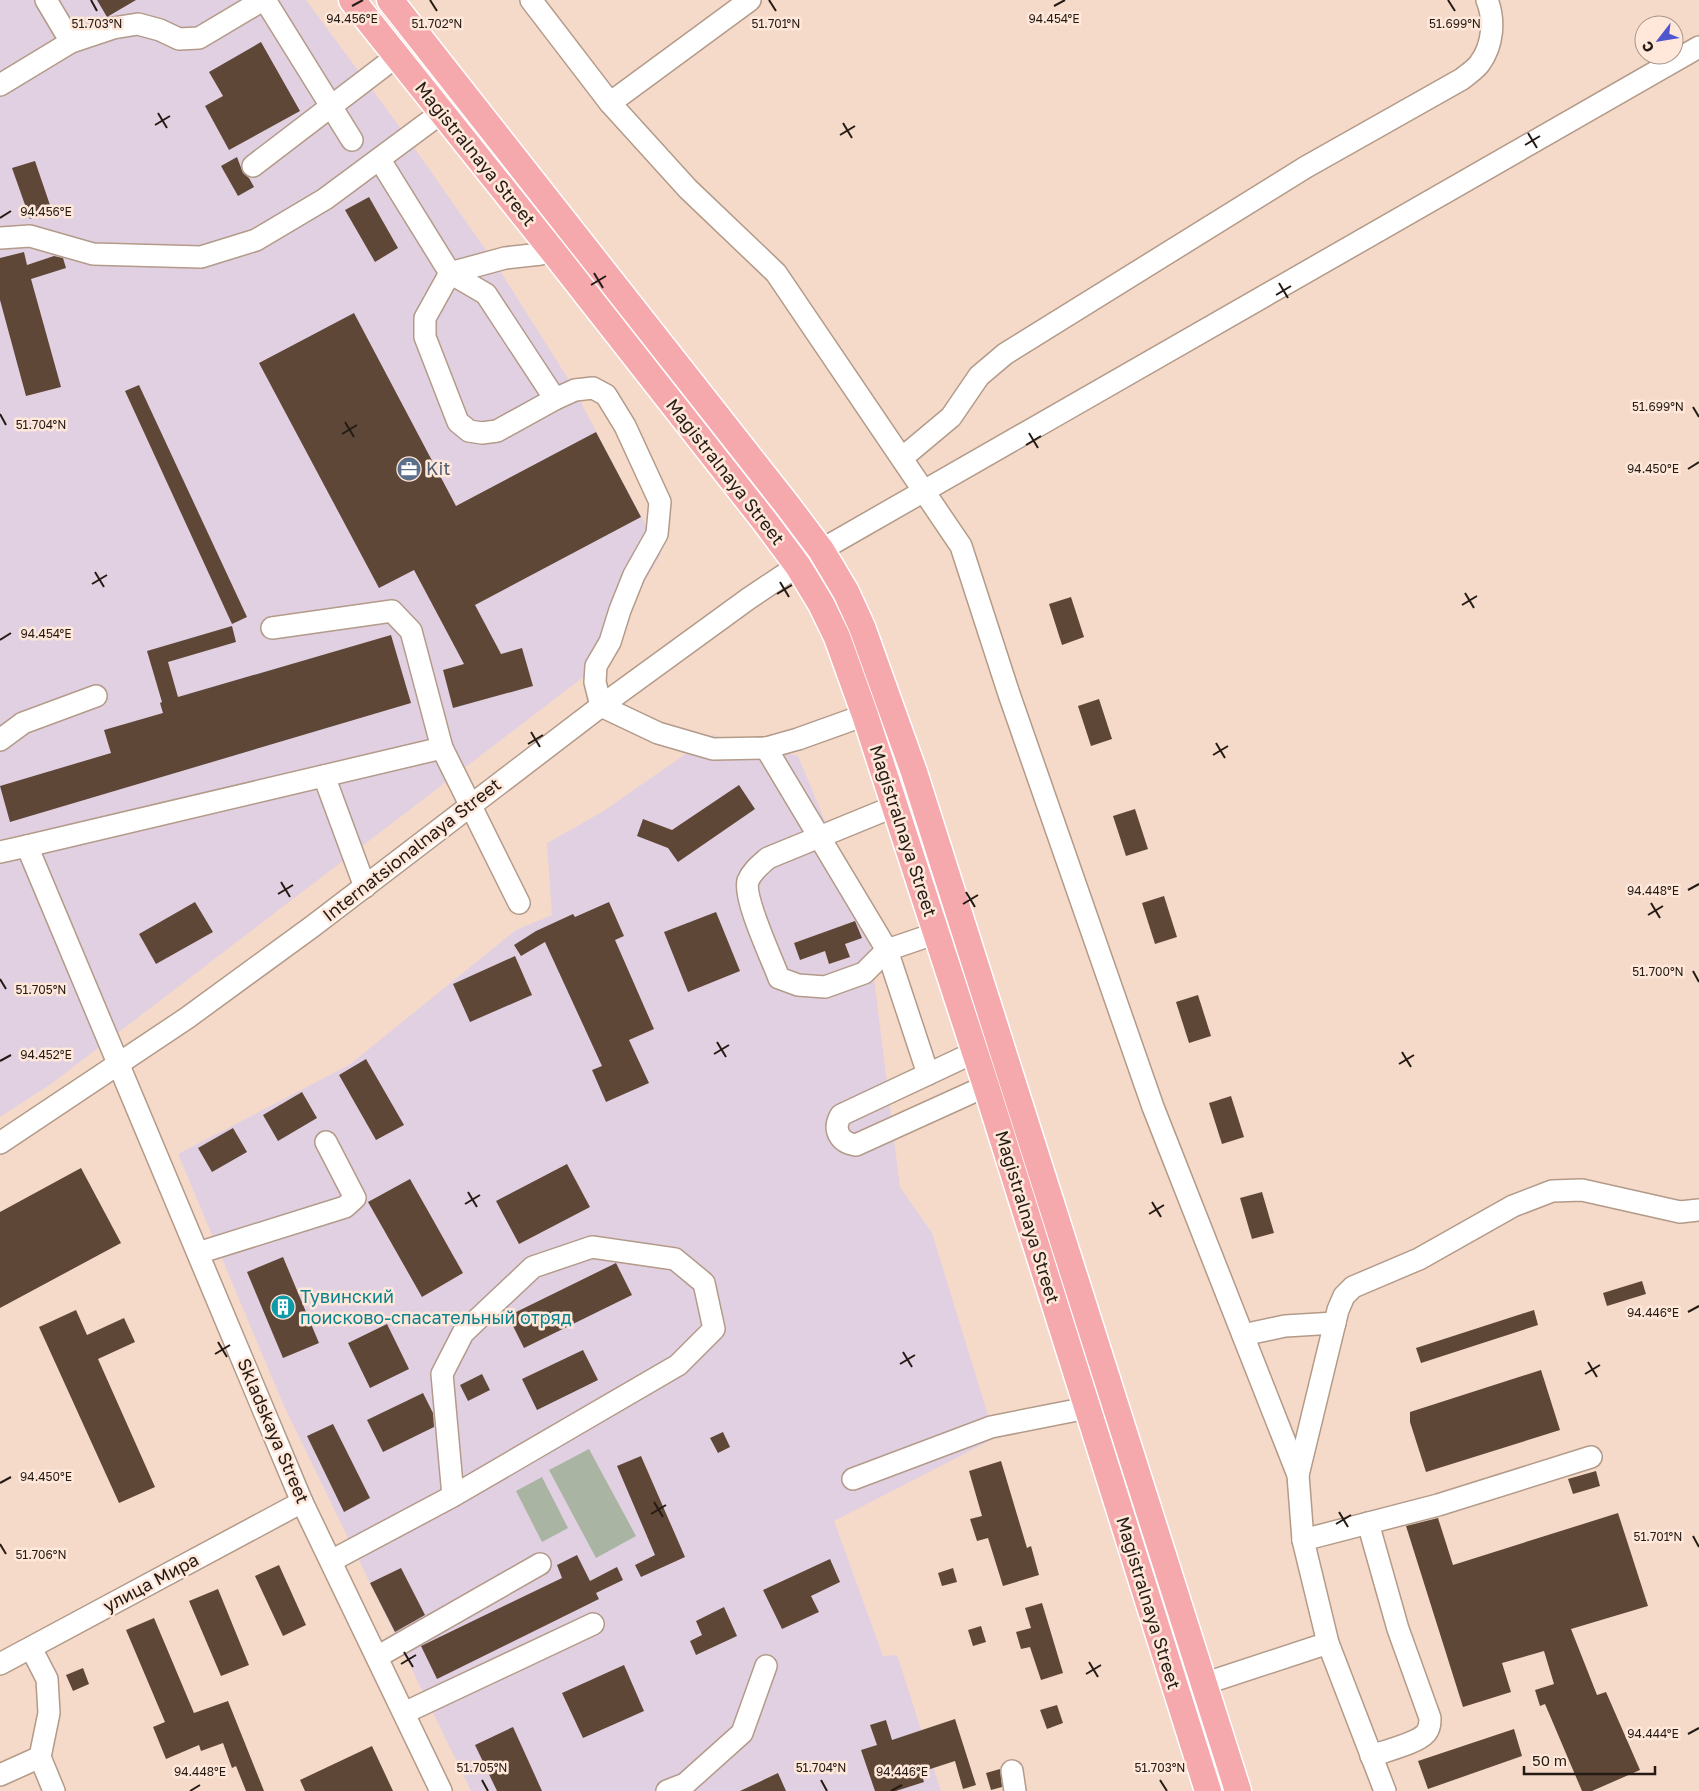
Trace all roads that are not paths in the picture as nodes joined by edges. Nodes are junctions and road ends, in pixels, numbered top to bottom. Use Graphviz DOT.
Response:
graph roads {
  1 [pos="46,0"];
  2 [pos="264,0"];
  3 [pos="352,0"];
  4 [pos="390,0"];
  5 [pos="531,0"];
  6 [pos="750,0"];
  7 [pos="1486,0"];
  8 [pos="71,42"];
  9 [pos="1699,47"];
  10 [pos="397,56"];
  11 [pos="0,84"];
  12 [pos="610,103"];
  13 [pos="332,106"];
  14 [pos="441,113"];
  15 [pos="352,140"];
  16 [pos="380,160"];
  17 [pos="253,166"];
  18 [pos="572,232"];
  19 [pos="0,238"];
  20 [pos="551,248"];
  21 [pos="450,273"];
  22 [pos="554,399"];
  23 [pos="902,458"];
  24 [pos="924,491"];
  25 [pos="821,550"];
  26 [pos="798,566"];
  27 [pos="272,628"];
  28 [pos="96,696"];
  29 [pos="601,706"];
  30 [pos="864,715"];
  31 [pos="0,740"];
  32 [pos="442,748"];
  33 [pos="766,748"];
  34 [pos="324,776"];
  35 [pos="471,804"];
  36 [pos="895,806"];
  37 [pos="819,837"];
  38 [pos="27,846"];
  39 [pos="0,852"];
  40 [pos="365,886"];
  41 [pos="519,903"];
  42 [pos="936,933"];
  43 [pos="887,950"];
  44 [pos="975,1052"];
  45 [pos="120,1065"];
  46 [pos="928,1074"];
  47 [pos="986,1086"];
  48 [pos="2,1139"];
  49 [pos="326,1142"];
  50 [pos="1699,1210"];
  51 [pos="198,1253"];
  52 [pos="1335,1323"];
  53 [pos="1243,1335"];
  54 [pos="1087,1408"];
  55 [pos="1591,1457"];
  56 [pos="1298,1475"];
  57 [pos="853,1479"];
  58 [pos="453,1496"];
  59 [pos="302,1502"];
  60 [pos="1368,1523"];
  61 [pos="1302,1540"];
  62 [pos="331,1561"];
  63 [pos="540,1564"];
  64 [pos="593,1624"];
  65 [pos="1328,1644"];
  66 [pos="31,1648"];
  67 [pos="377,1657"];
  68 [pos="0,1664"];
  69 [pos="766,1666"];
  70 [pos="1204,1684"];
  71 [pos="1176,1693"];
  72 [pos="404,1713"];
  73 [pos="1371,1756"];
  74 [pos="40,1757"];
  75 [pos="0,1775"];
  76 [pos="54,1791"];
  77 [pos="442,1791"];
  78 [pos="667,1791"];
  79 [pos="1208,1791"];
  80 [pos="1238,1791"];
  81 [pos="1385,1791"];
  1 -- 8 [label="street"];
  2 -- 8 [label="street"];
  2 -- 13 [label="street"];
  3 -- 10 [label="main road, Magistralnaya Street"];
  4 -- 18 [label="main road, Magistralnaya Street"];
  5 -- 12 [label="street"];
  6 -- 12 [label="street"];
  7 -- 23 [label="street"];
  8 -- 11 [label="street"];
  9 -- 24 [label="street, Internatsionalnaya Street"];
  10 -- 13 [label="street"];
  10 -- 14 [label="main road, Magistralnaya Street"];
  12 -- 23 [label="street"];
  13 -- 15 [label="street"];
  13 -- 17 [label="street"];
  14 -- 16 [label="street"];
  14 -- 20 [label="main road, Magistralnaya Street"];
  16 -- 19 [label="street"];
  16 -- 21 [label="street"];
  18 -- 20 [label="street"];
  18 -- 25 [label="main road, Magistralnaya Street"];
  20 -- 21 [label="street"];
  20 -- 26 [label="main road, Magistralnaya Street"];
  21 -- 22 [label="street"];
  21 -- 22 [label="street"];
  22 -- 29 [label="street"];
  23 -- 24 [label="street"];
  24 -- 25 [label="street, Internatsionalnaya Street"];
  24 -- 53 [label="street"];
  25 -- 26 [label="street, Internatsionalnaya Street"];
  25 -- 70 [label="main road, Magistralnaya Street"];
  26 -- 29 [label="street, Internatsionalnaya Street"];
  26 -- 30 [label="main road, Magistralnaya Street"];
  27 -- 32 [label="street"];
  28 -- 31 [label="street"];
  29 -- 33 [label="street"];
  29 -- 35 [label="street, Internatsionalnaya Street"];
  30 -- 33 [label="street"];
  30 -- 36 [label="main road, Magistralnaya Street"];
  32 -- 34 [label="street"];
  32 -- 35 [label="street"];
  33 -- 37 [label="street"];
  34 -- 38 [label="street"];
  34 -- 40 [label="street"];
  35 -- 40 [label="street, Internatsionalnaya Street"];
  35 -- 41 [label="street"];
  36 -- 37 [label="street"];
  36 -- 42 [label="main road, Magistralnaya Street"];
  37 -- 43 [label="street"];
  37 -- 43 [label="street"];
  38 -- 39 [label="street"];
  38 -- 45 [label="street, Skladskaya Street"];
  40 -- 45 [label="street, Internatsionalnaya Street"];
  42 -- 43 [label="street"];
  42 -- 44 [label="main road, Magistralnaya Street"];
  43 -- 46 [label="street"];
  44 -- 46 [label="street"];
  44 -- 47 [label="main road, Magistralnaya Street"];
  45 -- 48 [label="street, Internatsionalnaya Street"];
  45 -- 51 [label="street, Skladskaya Street"];
  46 -- 47 [label="street"];
  47 -- 54 [label="main road, Magistralnaya Street"];
  49 -- 51 [label="street"];
  50 -- 52 [label="street"];
  51 -- 59 [label="street, Skladskaya Street"];
  52 -- 53 [label="street"];
  52 -- 56 [label="street"];
  53 -- 56 [label="street"];
  54 -- 57 [label="street"];
  54 -- 71 [label="main road, Magistralnaya Street"];
  55 -- 60 [label="street"];
  56 -- 61 [label="street"];
  58 -- 58 [label="street"];
  58 -- 62 [label="street"];
  59 -- 62 [label="street, Skladskaya Street"];
  59 -- 66 [label="street, улица Мира"];
  60 -- 61 [label="street"];
  60 -- 73 [label="street"];
  61 -- 65 [label="street"];
  62 -- 67 [label="street, Skladskaya Street"];
  63 -- 67 [label="street"];
  64 -- 72 [label="street"];
  65 -- 70 [label="street"];
  65 -- 73 [label="street"];
  66 -- 68 [label="street, улица Мира"];
  66 -- 74 [label="street"];
  67 -- 72 [label="street, Skladskaya Street"];
  69 -- 78 [label="street"];
  70 -- 71 [label="street"];
  70 -- 80 [label="main road, Magistralnaya Street"];
  71 -- 79 [label="main road, Magistralnaya Street"];
  72 -- 77 [label="street, Skladskaya Street"];
  73 -- 81 [label="street"];
  74 -- 75 [label="street"];
  74 -- 76 [label="street"];
}
